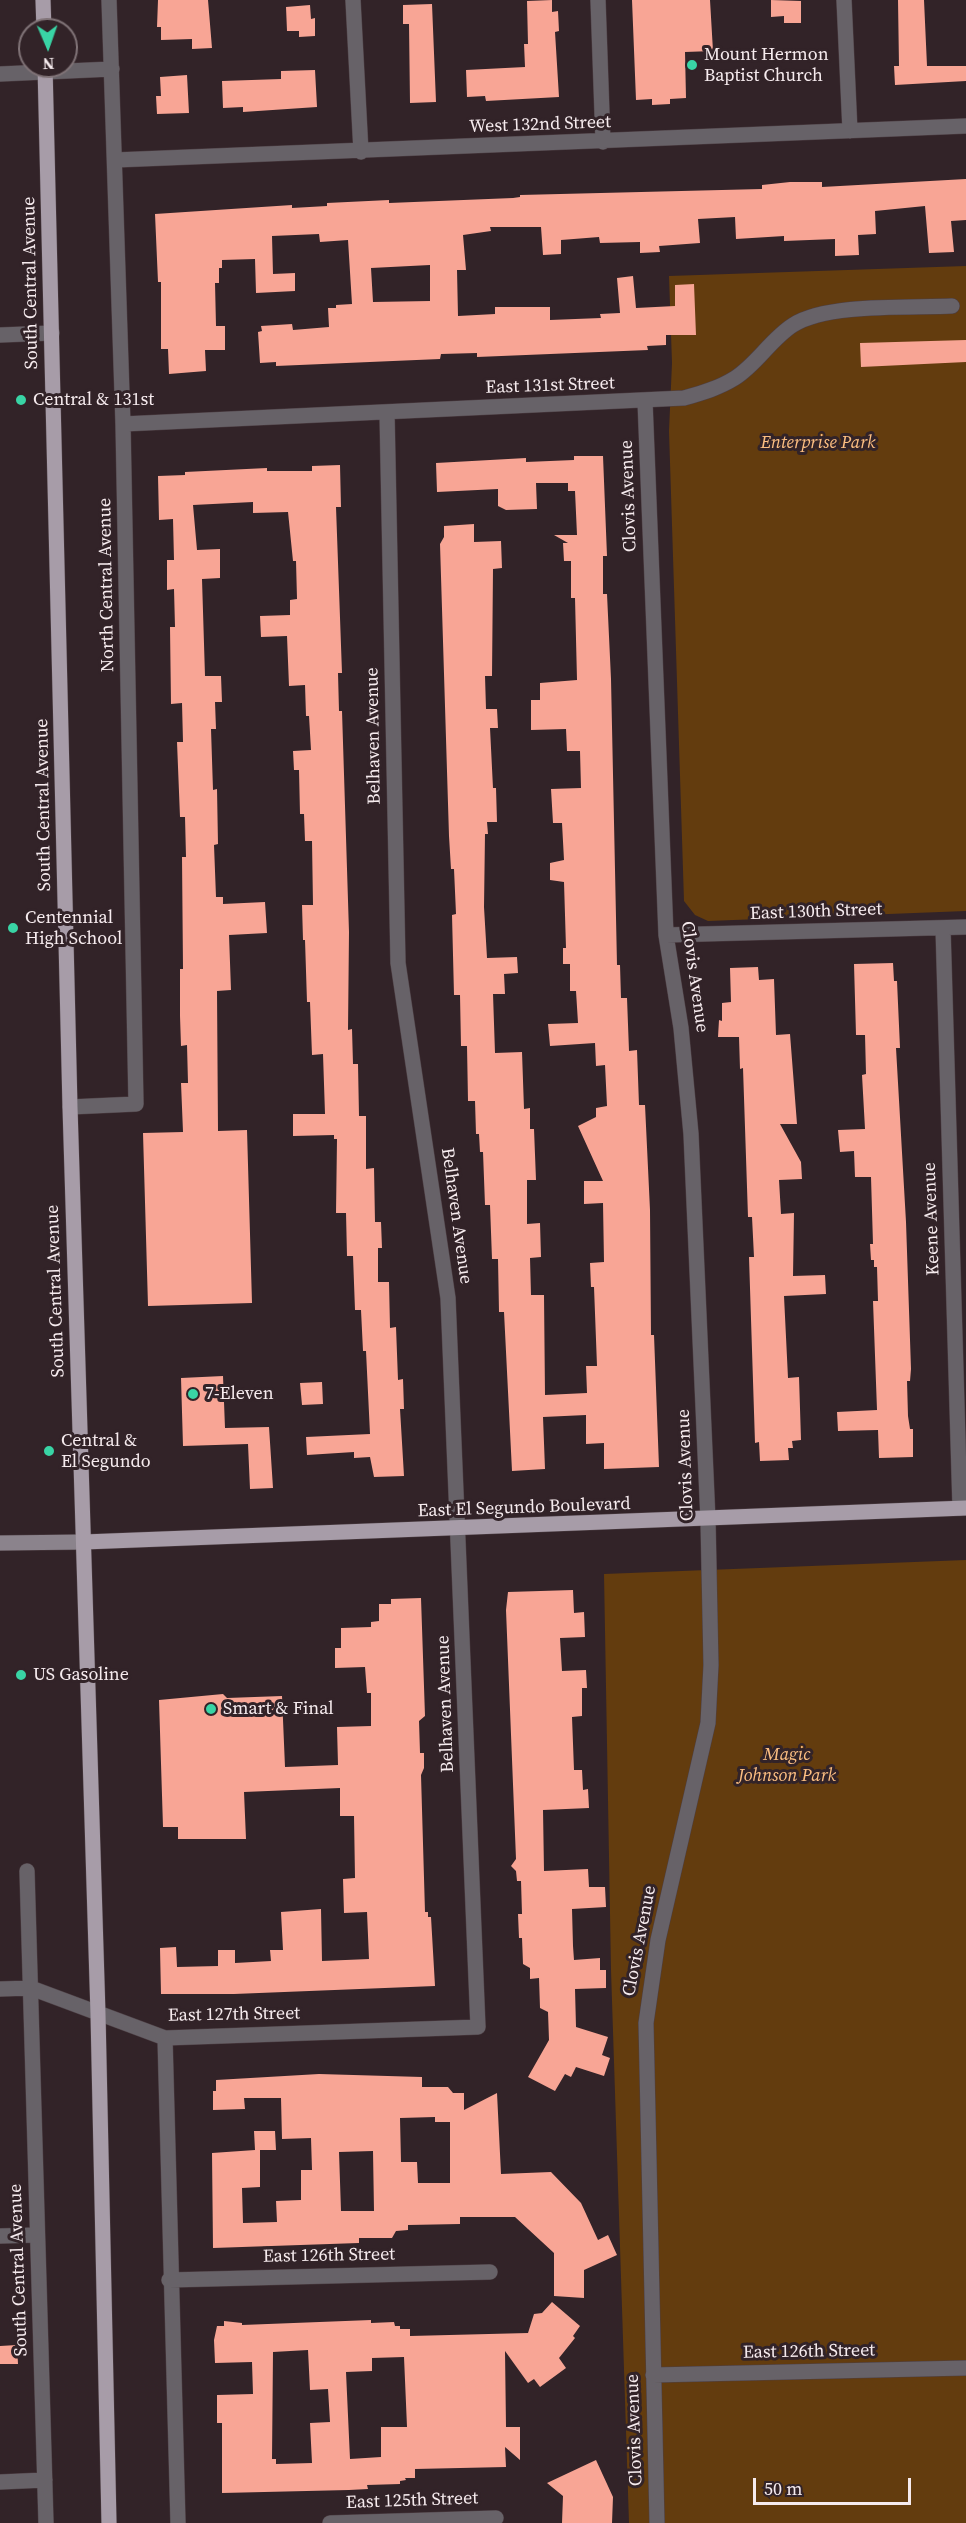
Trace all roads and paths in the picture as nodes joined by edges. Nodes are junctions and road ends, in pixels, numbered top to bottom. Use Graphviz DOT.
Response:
graph roads {
  1 [pos="43,0"];
  2 [pos="110,0"];
  3 [pos="353,0"];
  4 [pos="598,0"];
  5 [pos="844,0"];
  6 [pos="44,18"];
  7 [pos="78,69"];
  8 [pos="112,69"];
  9 [pos="18,72"];
  10 [pos="0,74"];
  11 [pos="45,78"];
  12 [pos="966,126"];
  13 [pos="850,131"];
  14 [pos="603,142"];
  15 [pos="361,152"];
  16 [pos="115,160"];
  17 [pos="952,306"];
  18 [pos="52,333"];
  19 [pos="0,335"];
  20 [pos="645,401"];
  21 [pos="387,412"];
  22 [pos="123,424"];
  23 [pos="966,927"];
  24 [pos="943,928"];
  25 [pos="666,935"];
  26 [pos="70,1107"];
  27 [pos="963,1508"];
  28 [pos="708,1520"];
  29 [pos="458,1530"];
  30 [pos="84,1542"];
  31 [pos="0,1543"];
  32 [pos="27,1871"];
  33 [pos="31,1988"];
  34 [pos="0,1989"];
  35 [pos="98,2014"];
  36 [pos="478,2027"];
  37 [pos="165,2038"];
  38 [pos="37,2235"];
  39 [pos="0,2236"];
  40 [pos="490,2272"];
  41 [pos="169,2280"];
  42 [pos="966,2368"];
  43 [pos="653,2374"];
  44 [pos="45,2480"];
  45 [pos="0,2482"];
  46 [pos="496,2518"];
  47 [pos="45,2523"];
  48 [pos="109,2523"];
  49 [pos="178,2523"];
  50 [pos="330,2523"];
  51 [pos="657,2523"];
  1 -- 6 [label="main road"];
  2 -- 8 [label="street, North Central Avenue"];
  3 -- 15 [label="street"];
  4 -- 14 [label="street"];
  5 -- 13 [label="street"];
  7 -- 8 [label="street"];
  8 -- 16 [label="street, North Central Avenue"];
  9 -- 10 [label="street"];
  11 -- 18 [label="main road, South Central Avenue"];
  12 -- 13 [label="street, West 132nd Street"];
  13 -- 14 [label="street, West 132nd Street"];
  14 -- 15 [label="street, West 132nd Street"];
  15 -- 16 [label="street, West 132nd Street"];
  16 -- 22 [label="street, North Central Avenue"];
  17 -- 20 [label="street, East 131st Street"];
  18 -- 19 [label="street"];
  18 -- 26 [label="main road, South Central Avenue"];
  20 -- 21 [label="street, East 131st Street"];
  20 -- 25 [label="street, Clovis Avenue"];
  21 -- 22 [label="street, East 131st Street"];
  21 -- 29 [label="street, Belhaven Avenue"];
  22 -- 26 [label="street, North Central Avenue"];
  23 -- 24 [label="street, East 130th Street"];
  24 -- 25 [label="street, East 130th Street"];
  24 -- 27 [label="street, Keene Avenue"];
  25 -- 28 [label="street, Clovis Avenue"];
  26 -- 30 [label="main road, South Central Avenue"];
  27 -- 28 [label="main road, East El Segundo Boulevard"];
  28 -- 29 [label="main road, East El Segundo Boulevard"];
  28 -- 43 [label="street, Clovis Avenue"];
  29 -- 30 [label="main road, East El Segundo Boulevard"];
  29 -- 36 [label="street, Belhaven Avenue"];
  30 -- 31 [label="main road"];
  30 -- 35 [label="main road"];
  32 -- 33 [label="street, South Central Avenue"];
  33 -- 34 [label="street, East 127th Street"];
  33 -- 35 [label="street, East 127th Street"];
  33 -- 38 [label="street, South Central Avenue"];
  35 -- 37 [label="street, East 127th Street"];
  35 -- 48 [label="main road"];
  36 -- 37 [label="street, East 127th Street"];
  37 -- 41 [label="street"];
  38 -- 39 [label="street"];
  38 -- 44 [label="street, South Central Avenue"];
  40 -- 41 [label="street, East 126th Street"];
  41 -- 49 [label="street"];
  42 -- 43 [label="street, East 126th Street"];
  43 -- 51 [label="street, Clovis Avenue"];
  44 -- 45 [label="street"];
  44 -- 47 [label="street, South Central Avenue"];
  46 -- 50 [label="street, East 125th Street"];
}
